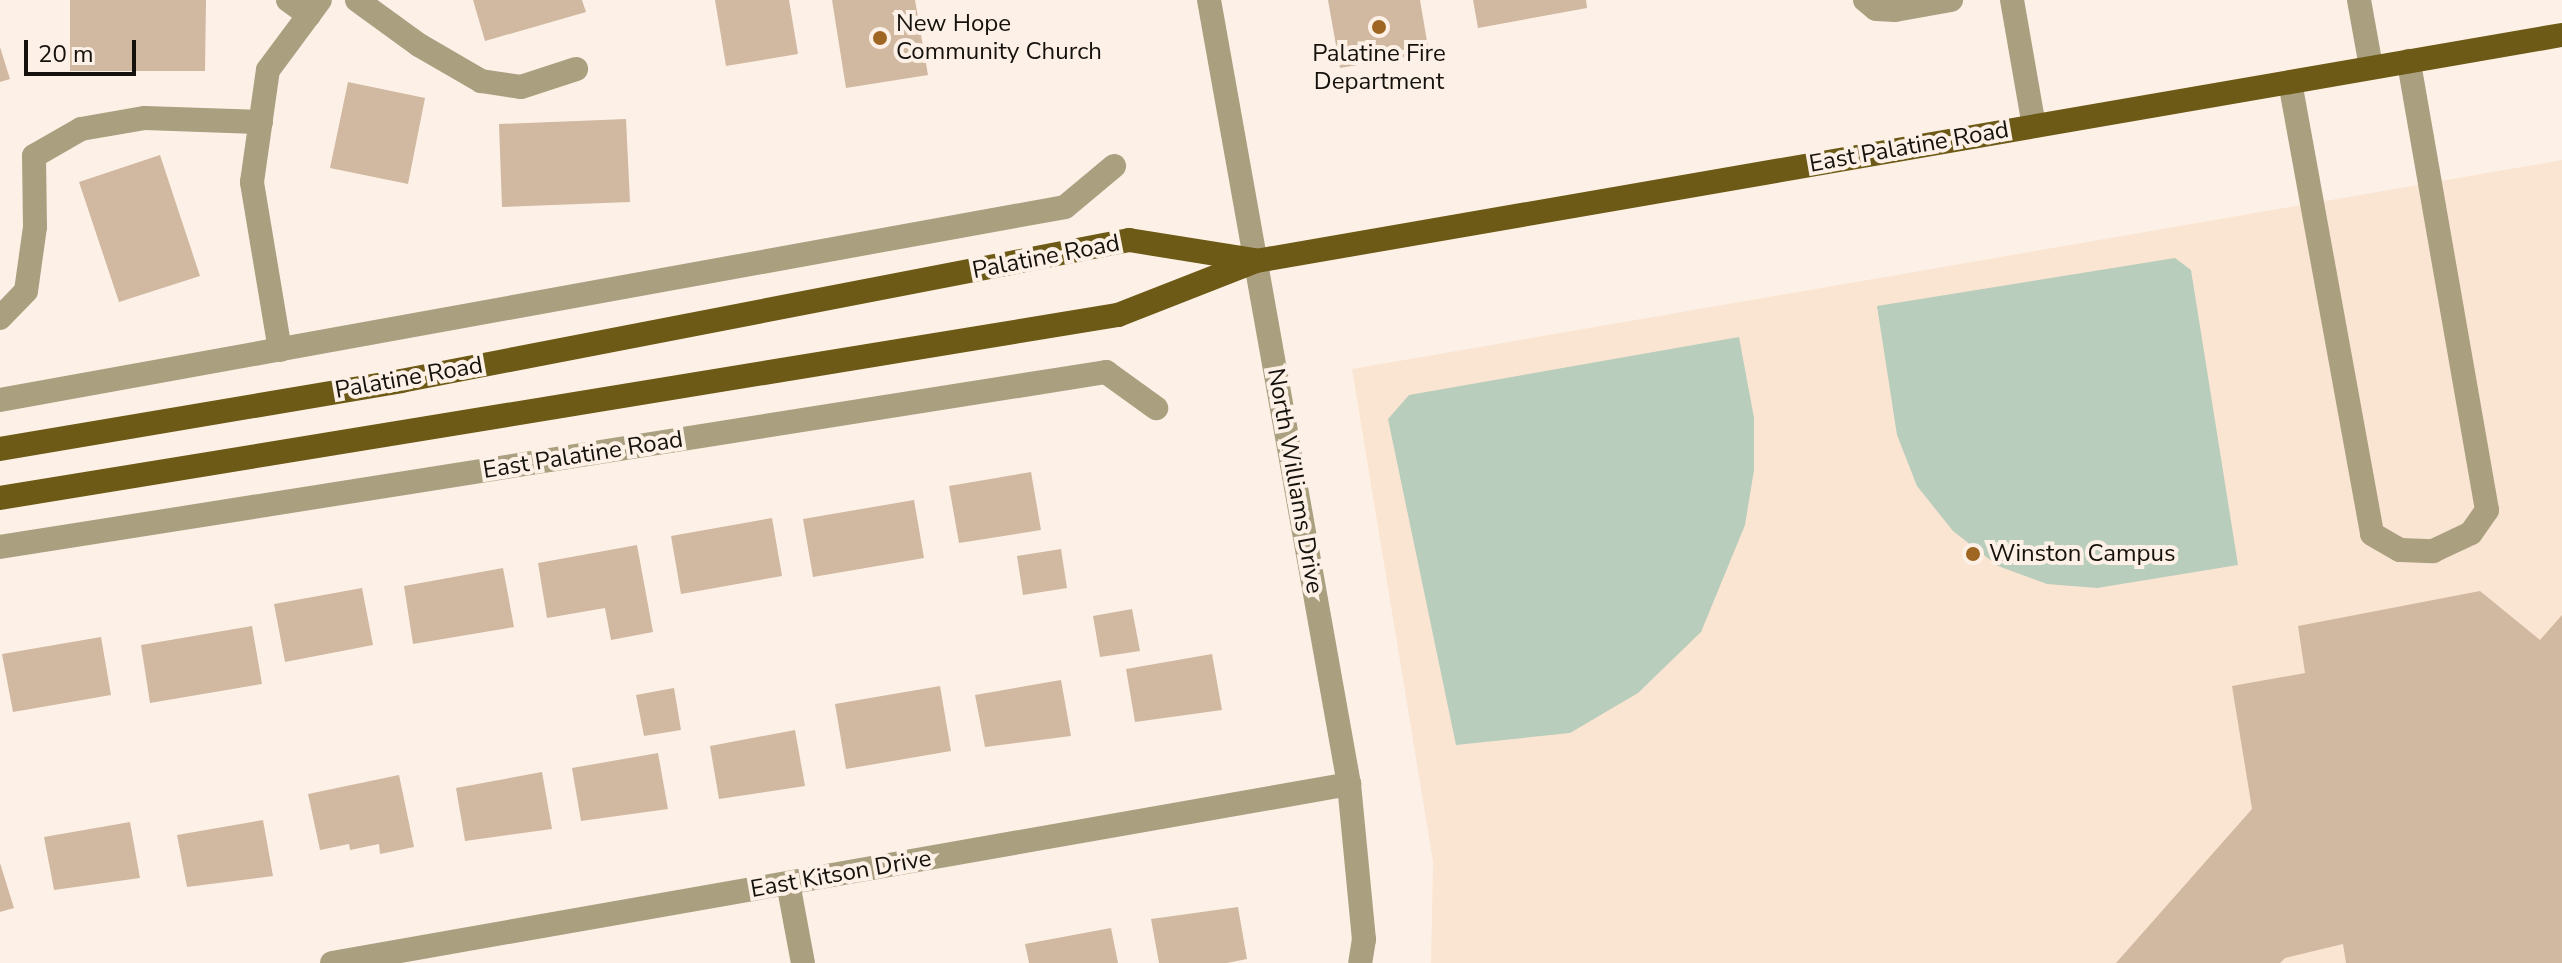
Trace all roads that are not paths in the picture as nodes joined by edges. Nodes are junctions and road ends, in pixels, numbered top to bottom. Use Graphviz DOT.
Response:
graph roads {
  1 [pos="288,0"];
  2 [pos="357,0"];
  3 [pos="1209,0"];
  4 [pos="1865,0"];
  5 [pos="1951,0"];
  6 [pos="2012,0"];
  7 [pos="2359,0"];
  8 [pos="314,8"];
  9 [pos="2562,35"];
  10 [pos="2409,61"];
  11 [pos="2371,67"];
  12 [pos="576,69"];
  13 [pos="2290,82"];
  14 [pos="261,122"];
  15 [pos="2034,126"];
  16 [pos="1114,166"];
  17 [pos="1256,261"];
  18 [pos="0,318"];
  19 [pos="280,350"];
  20 [pos="0,400"];
  21 [pos="1156,408"];
  22 [pos="0,449"];
  23 [pos="0,498"];
  24 [pos="0,547"];
  25 [pos="1349,784"];
  26 [pos="788,883"];
  27 [pos="332,963"];
  28 [pos="803,963"];
  29 [pos="1360,963"];
  1 -- 8 [label="street"];
  2 -- 12 [label="street"];
  3 -- 17 [label="street, North Williams Drive"];
  4 -- 5 [label="street"];
  6 -- 15 [label="street"];
  7 -- 11 [label="street"];
  8 -- 14 [label="street"];
  9 -- 10 [label="main road, East Palatine Road"];
  10 -- 11 [label="main road, East Palatine Road"];
  10 -- 13 [label="street"];
  11 -- 13 [label="main road, East Palatine Road"];
  13 -- 15 [label="main road, East Palatine Road"];
  14 -- 18 [label="street"];
  14 -- 19 [label="street"];
  15 -- 17 [label="main road, East Palatine Road"];
  16 -- 19 [label="street, Palatine Road"];
  17 -- 22 [label="main road, Palatine Road"];
  17 -- 23 [label="main road"];
  17 -- 25 [label="street, North Williams Drive"];
  19 -- 20 [label="street, Palatine Road"];
  21 -- 24 [label="street, East Palatine Road"];
  25 -- 26 [label="street, East Kitson Drive"];
  25 -- 29 [label="street, North Williams Drive"];
  26 -- 27 [label="street, East Kitson Drive"];
  26 -- 28 [label="street"];
}
